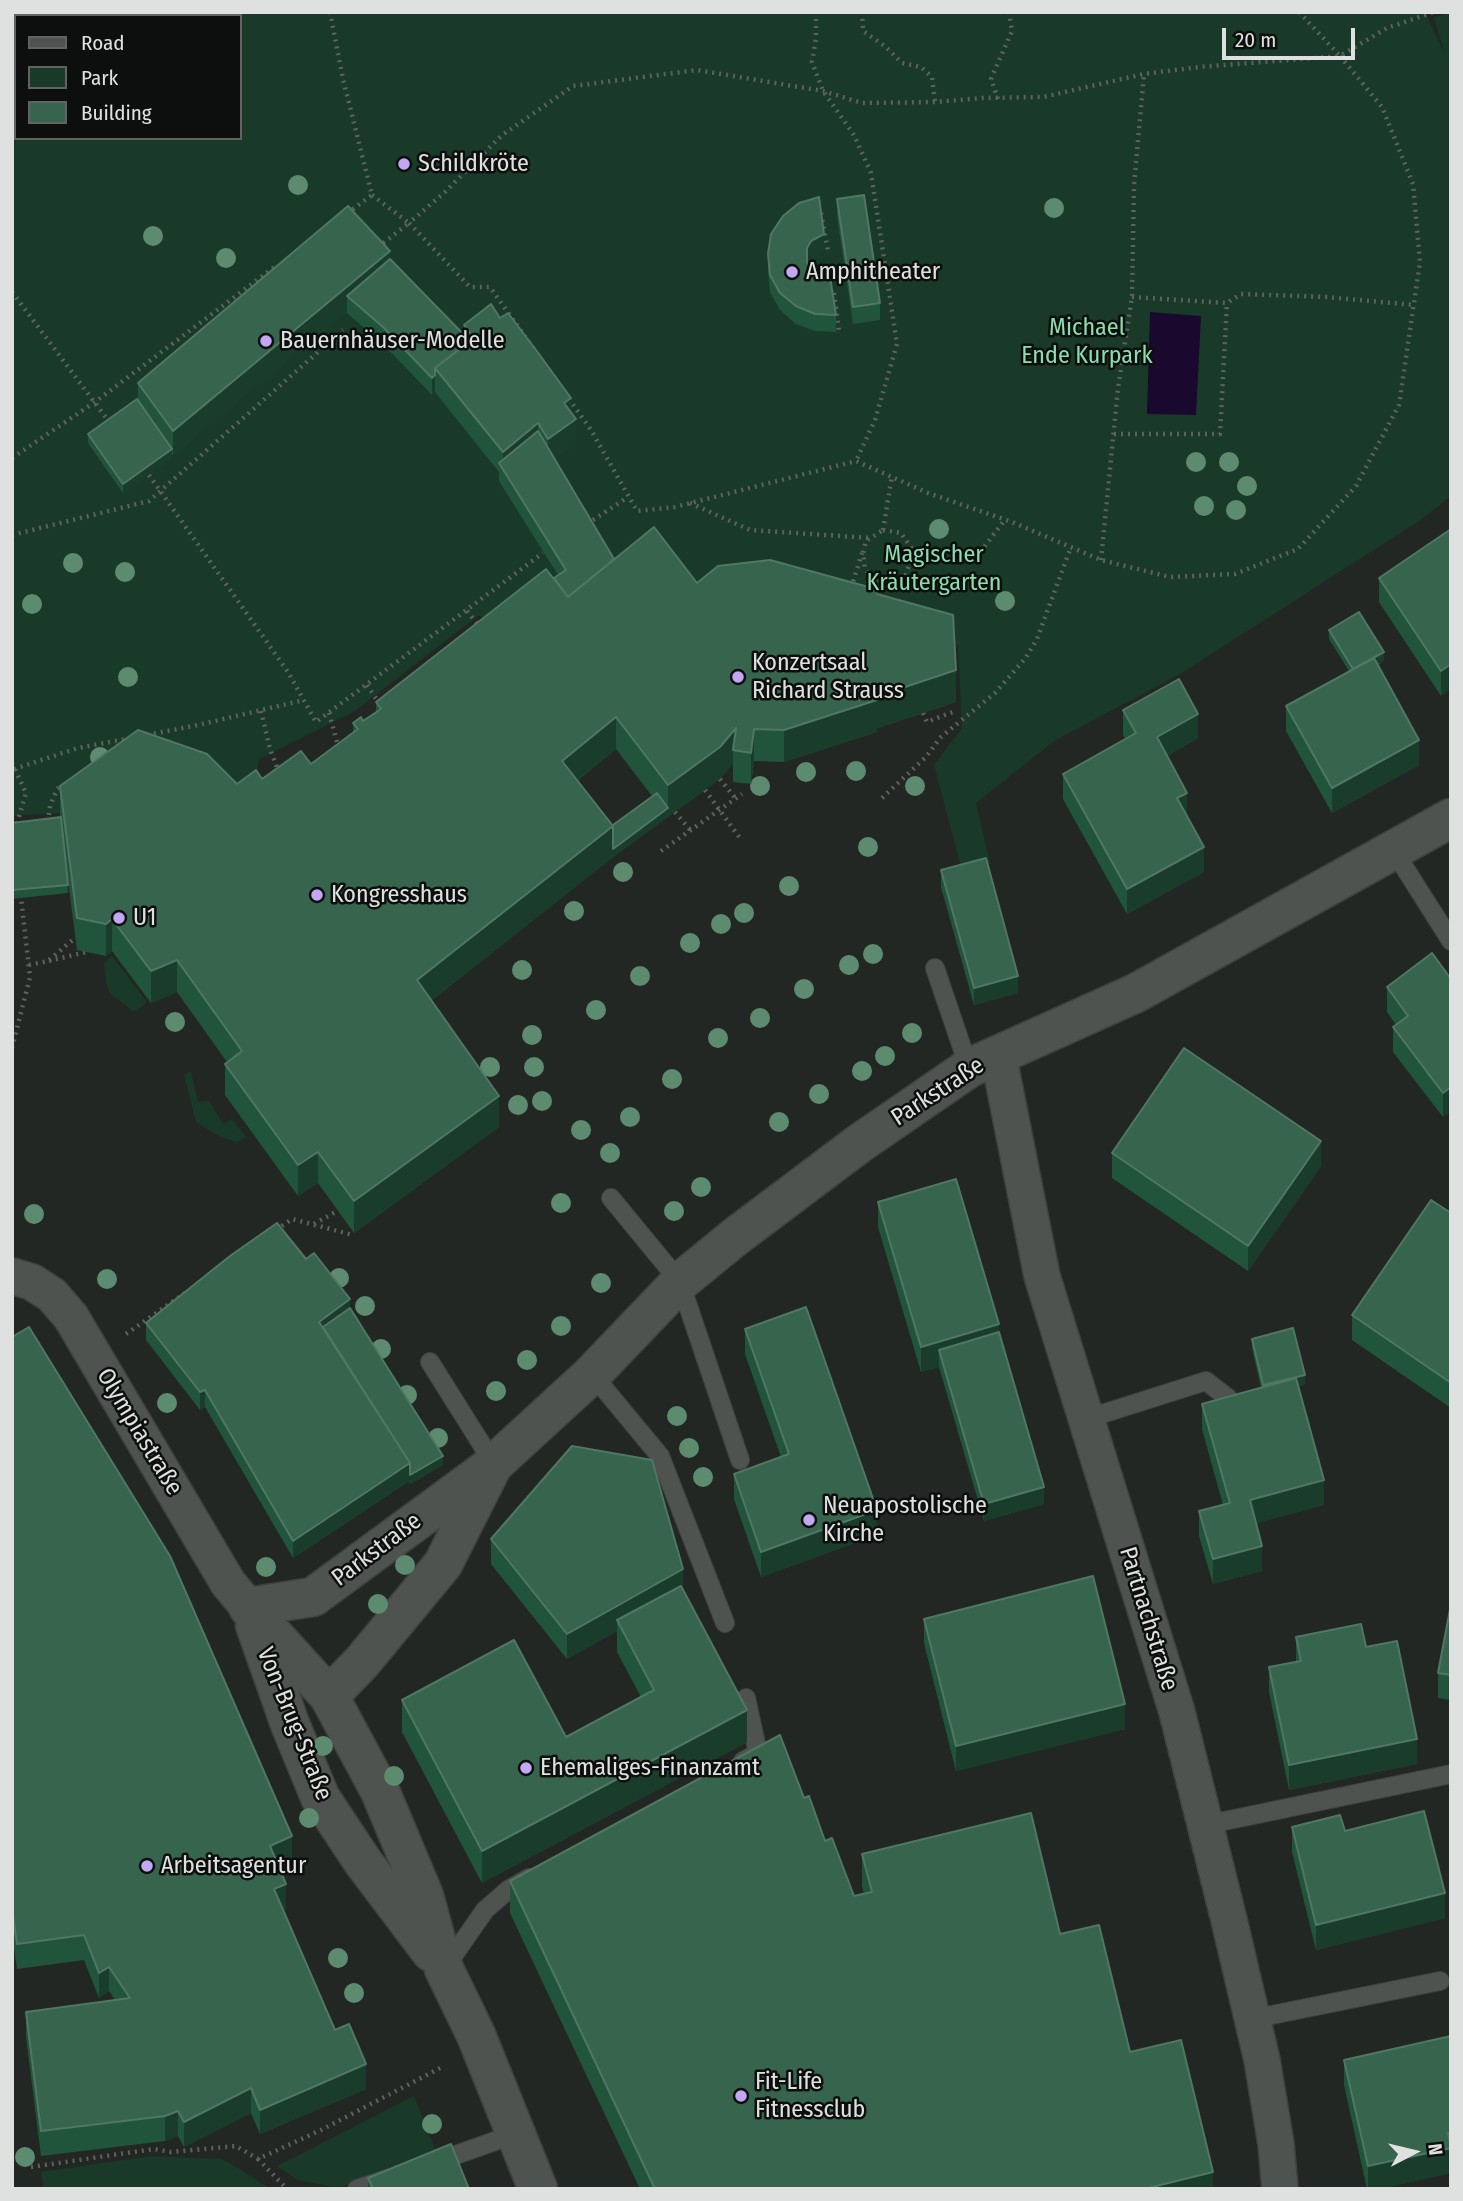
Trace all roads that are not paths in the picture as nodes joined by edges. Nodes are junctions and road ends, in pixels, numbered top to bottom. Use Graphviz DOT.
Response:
graph roads {
  1 [pos="1451,818"];
  2 [pos="1394,852"];
  3 [pos="1451,941"];
  4 [pos="935,968"];
  5 [pos="984,1061"];
  6 [pos="611,1198"];
  7 [pos="12,1276"];
  8 [pos="680,1282"];
  9 [pos="430,1362"];
  10 [pos="592,1374"];
  11 [pos="1228,1398"];
  12 [pos="1086,1419"];
  13 [pos="740,1460"];
  14 [pos="494,1464"];
  15 [pos="248,1607"];
  16 [pos="725,1623"];
  17 [pos="336,1689"];
  18 [pos="746,1698"];
  19 [pos="723,1772"];
  20 [pos="1451,1774"];
  21 [pos="1205,1825"];
  22 [pos="541,1871"];
  23 [pos="444,1969"];
  24 [pos="1440,1981"];
  25 [pos="1252,2019"];
  26 [pos="514,2134"];
  27 [pos="357,2189"];
  28 [pos="538,2189"];
  29 [pos="1280,2189"];
  1 -- 2 [label="street, Parkstraße"];
  2 -- 3 [label="lane"];
  2 -- 5 [label="street, Parkstraße"];
  4 -- 5 [label="lane"];
  5 -- 8 [label="street, Parkstraße"];
  5 -- 12 [label="street, Partnachstraße"];
  6 -- 8 [label="lane"];
  7 -- 15 [label="street, Olympiastraße"];
  8 -- 10 [label="street, Parkstraße"];
  8 -- 13 [label="lane"];
  9 -- 14 [label="lane"];
  10 -- 14 [label="street, Parkstraße"];
  10 -- 16 [label="lane"];
  11 -- 12 [label="lane"];
  12 -- 21 [label="street, Partnachstraße"];
  14 -- 15 [label="street, Parkstraße"];
  14 -- 17 [label="street, Parkstraße"];
  15 -- 17 [label="street, Von-Brug-Straße"];
  15 -- 23 [label="street, Von-Brug-Straße"];
  17 -- 23 [label="street, Von-Brug-Straße"];
  18 -- 19 [label="lane"];
  20 -- 21 [label="lane"];
  21 -- 25 [label="street, Partnachstraße"];
  22 -- 23 [label="lane"];
  23 -- 26 [label="street, Von-Brug-Straße"];
  24 -- 25 [label="lane"];
  25 -- 29 [label="street, Partnachstraße"];
  26 -- 27 [label="lane"];
  26 -- 28 [label="street, Von-Brug-Straße"];
}
